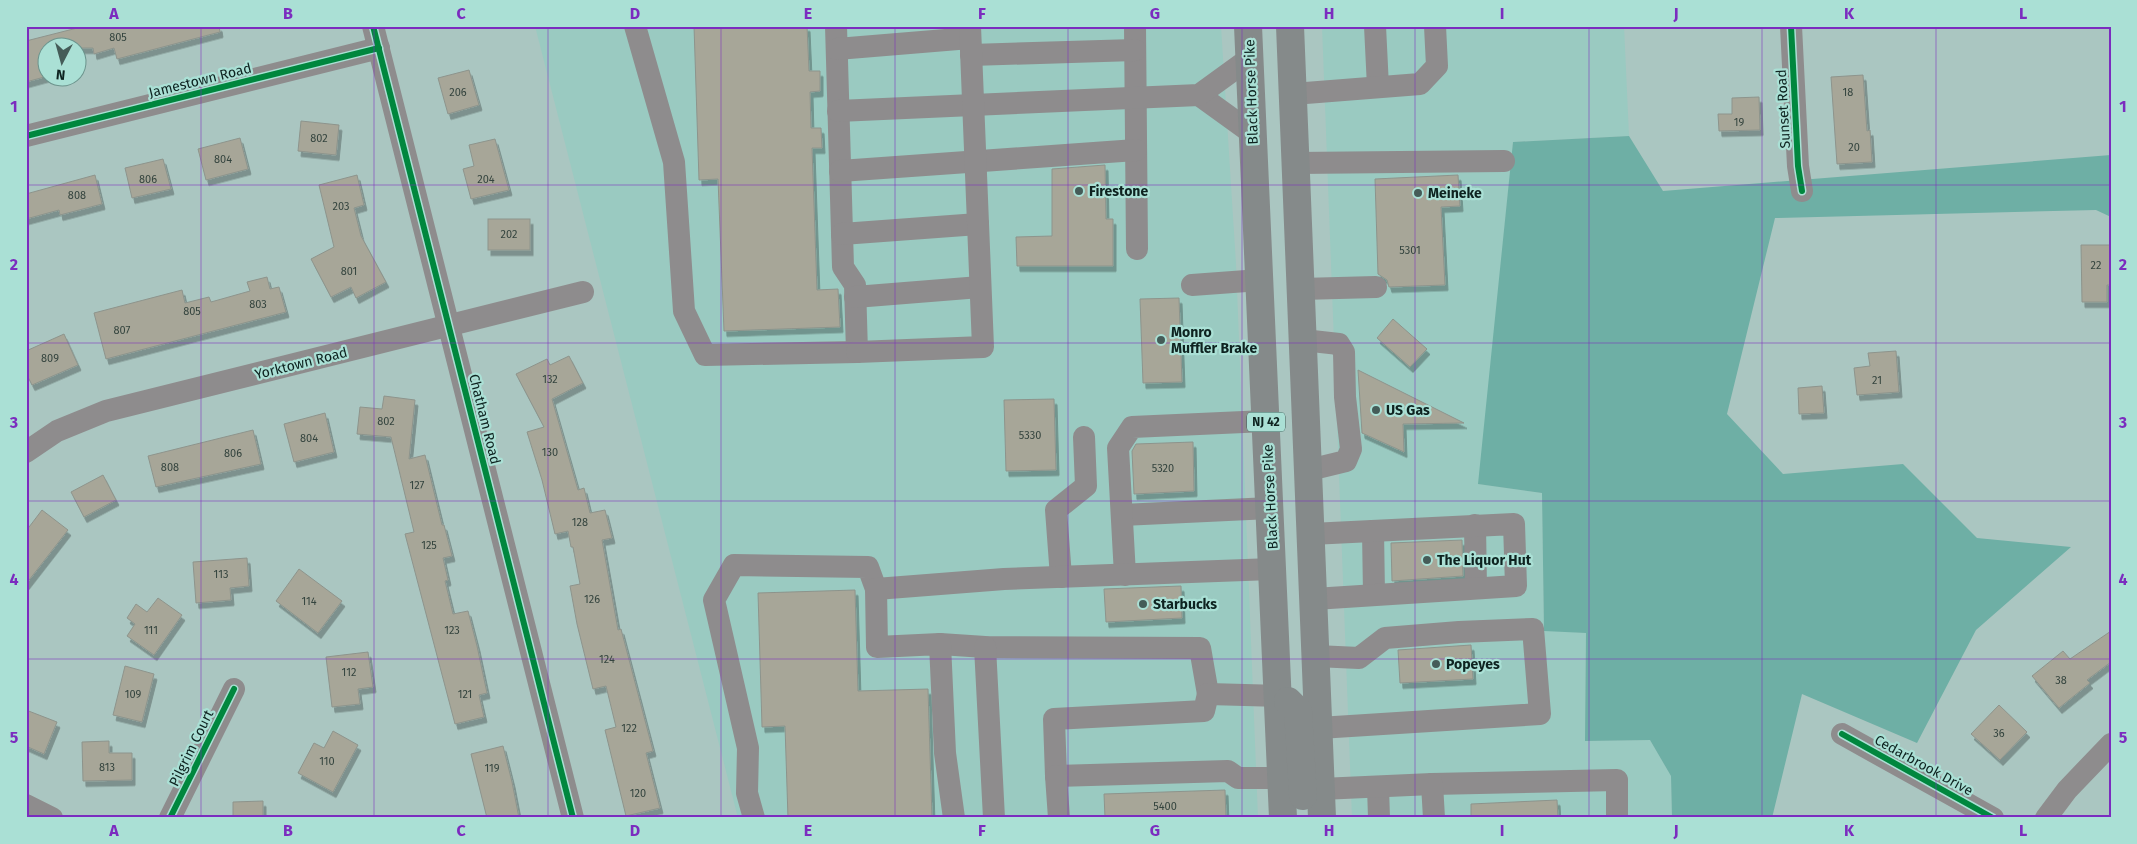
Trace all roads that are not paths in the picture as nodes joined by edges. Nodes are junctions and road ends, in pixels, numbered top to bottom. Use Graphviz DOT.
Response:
graph roads {
  1 [pos="374,26"];
  2 [pos="635,26"];
  3 [pos="836,26"];
  4 [pos="1135,26"];
  5 [pos="1248,26"];
  6 [pos="1290,26"];
  7 [pos="1375,26"];
  8 [pos="1435,26"];
  9 [pos="1791,26"];
  10 [pos="971,40"];
  11 [pos="379,48"];
  12 [pos="837,49"];
  13 [pos="1135,50"];
  14 [pos="1250,58"];
  15 [pos="1378,88"];
  16 [pos="1293,94"];
  17 [pos="1199,95"];
  18 [pos="1135,97"];
  19 [pos="973,105"];
  20 [pos="838,111"];
  21 [pos="1253,134"];
  22 [pos="26,136"];
  23 [pos="1136,150"];
  24 [pos="1504,161"];
  25 [pos="975,162"];
  26 [pos="1296,164"];
  27 [pos="840,171"];
  28 [pos="1802,191"];
  29 [pos="978,224"];
  30 [pos="842,234"];
  31 [pos="1137,249"];
  32 [pos="1260,280"];
  33 [pos="1192,285"];
  34 [pos="980,288"];
  35 [pos="1376,288"];
  36 [pos="1301,289"];
  37 [pos="583,292"];
  38 [pos="855,296"];
  39 [pos="448,326"];
  40 [pos="1303,340"];
  41 [pos="857,352"];
  42 [pos="1266,421"];
  43 [pos="1084,437"];
  44 [pos="26,452"];
  45 [pos="1308,470"];
  46 [pos="1270,508"];
  47 [pos="1122,515"];
  48 [pos="1475,525"];
  49 [pos="1373,531"];
  50 [pos="1311,534"];
  51 [pos="1273,569"];
  52 [pos="1125,575"];
  53 [pos="1061,577"];
  54 [pos="1476,588"];
  55 [pos="876,589"];
  56 [pos="1374,594"];
  57 [pos="1314,599"];
  58 [pos="940,644"];
  59 [pos="985,648"];
  60 [pos="1316,656"];
  61 [pos="234,689"];
  62 [pos="1208,694"];
  63 [pos="1278,696"];
  64 [pos="1319,728"];
  65 [pos="1842,734"];
  66 [pos="2111,744"];
  67 [pos="1056,776"];
  68 [pos="1282,778"];
  69 [pos="1432,784"];
  70 [pos="1378,787"];
  71 [pos="1321,789"];
  72 [pos="26,805"];
  73 [pos="52,818"];
  74 [pos="170,818"];
  75 [pos="574,818"];
  76 [pos="754,818"];
  77 [pos="954,818"];
  78 [pos="994,818"];
  79 [pos="1059,818"];
  80 [pos="1283,818"];
  81 [pos="1304,818"];
  82 [pos="1322,818"];
  83 [pos="1379,818"];
  84 [pos="1434,818"];
  85 [pos="1617,818"];
  86 [pos="1993,818"];
  87 [pos="2046,818"];
  1 -- 11 [label="street, Chatham Road"];
  2 -- 41 [label="street"];
  3 -- 12 [label="street"];
  4 -- 13 [label="street"];
  5 -- 14 [label="highway, Black Horse Pike / NJ 42"];
  6 -- 16 [label="highway"];
  7 -- 15 [label="street"];
  8 -- 15 [label="street"];
  9 -- 28 [label="street, Sunset Road"];
  10 -- 12 [label="street"];
  10 -- 13 [label="street"];
  10 -- 19 [label="street"];
  11 -- 22 [label="street, Jamestown Road"];
  11 -- 39 [label="street, Chatham Road"];
  12 -- 20 [label="street"];
  13 -- 18 [label="street"];
  14 -- 17 [label="street"];
  14 -- 21 [label="highway, Black Horse Pike / NJ 42"];
  15 -- 16 [label="street"];
  16 -- 26 [label="highway"];
  17 -- 18 [label="street"];
  17 -- 21 [label="street"];
  18 -- 19 [label="street"];
  18 -- 23 [label="street"];
  19 -- 20 [label="street"];
  19 -- 25 [label="street"];
  20 -- 27 [label="street"];
  21 -- 32 [label="highway, Black Horse Pike / NJ 42"];
  23 -- 25 [label="street"];
  23 -- 31 [label="street"];
  24 -- 26 [label="street"];
  25 -- 27 [label="street"];
  25 -- 29 [label="street"];
  26 -- 36 [label="highway"];
  27 -- 30 [label="street"];
  29 -- 30 [label="street"];
  29 -- 34 [label="street"];
  30 -- 38 [label="street"];
  32 -- 33 [label="street"];
  32 -- 42 [label="highway, Black Horse Pike / NJ 42"];
  34 -- 38 [label="street"];
  34 -- 41 [label="street"];
  35 -- 36 [label="street"];
  36 -- 40 [label="highway"];
  37 -- 39 [label="street, Yorktown Road"];
  38 -- 41 [label="street"];
  39 -- 44 [label="street, Yorktown Road"];
  39 -- 75 [label="street, Chatham Road"];
  40 -- 45 [label="highway"];
  40 -- 45 [label="street"];
  42 -- 46 [label="highway, Black Horse Pike / NJ 42"];
  42 -- 47 [label="street"];
  43 -- 53 [label="street"];
  45 -- 50 [label="highway"];
  46 -- 47 [label="street"];
  46 -- 51 [label="highway, Black Horse Pike / NJ 42"];
  47 -- 52 [label="street"];
  48 -- 49 [label="street"];
  48 -- 54 [label="street"];
  48 -- 54 [label="street"];
  49 -- 50 [label="street"];
  49 -- 56 [label="street"];
  50 -- 57 [label="highway"];
  51 -- 52 [label="street"];
  51 -- 63 [label="highway, Black Horse Pike / NJ 42"];
  52 -- 53 [label="street"];
  53 -- 55 [label="street"];
  54 -- 56 [label="street"];
  55 -- 58 [label="street"];
  55 -- 76 [label="street"];
  56 -- 57 [label="street"];
  57 -- 60 [label="highway"];
  58 -- 59 [label="street"];
  58 -- 77 [label="street"];
  59 -- 62 [label="street"];
  59 -- 78 [label="street"];
  60 -- 64 [label="highway"];
  60 -- 64 [label="street"];
  61 -- 74 [label="street, Pilgrim Court"];
  62 -- 63 [label="street"];
  62 -- 67 [label="street"];
  63 -- 68 [label="highway, Black Horse Pike / NJ 42"];
  63 -- 81 [label="highway"];
  64 -- 71 [label="highway"];
  65 -- 86 [label="street, Cedarbrook Drive"];
  66 -- 87 [label="street"];
  67 -- 68 [label="street"];
  67 -- 79 [label="street"];
  68 -- 80 [label="highway, Black Horse Pike / NJ 42"];
  69 -- 70 [label="street"];
  69 -- 84 [label="street"];
  69 -- 85 [label="street"];
  70 -- 71 [label="street"];
  70 -- 83 [label="street"];
  71 -- 82 [label="highway"];
  72 -- 73 [label="street"];
}
